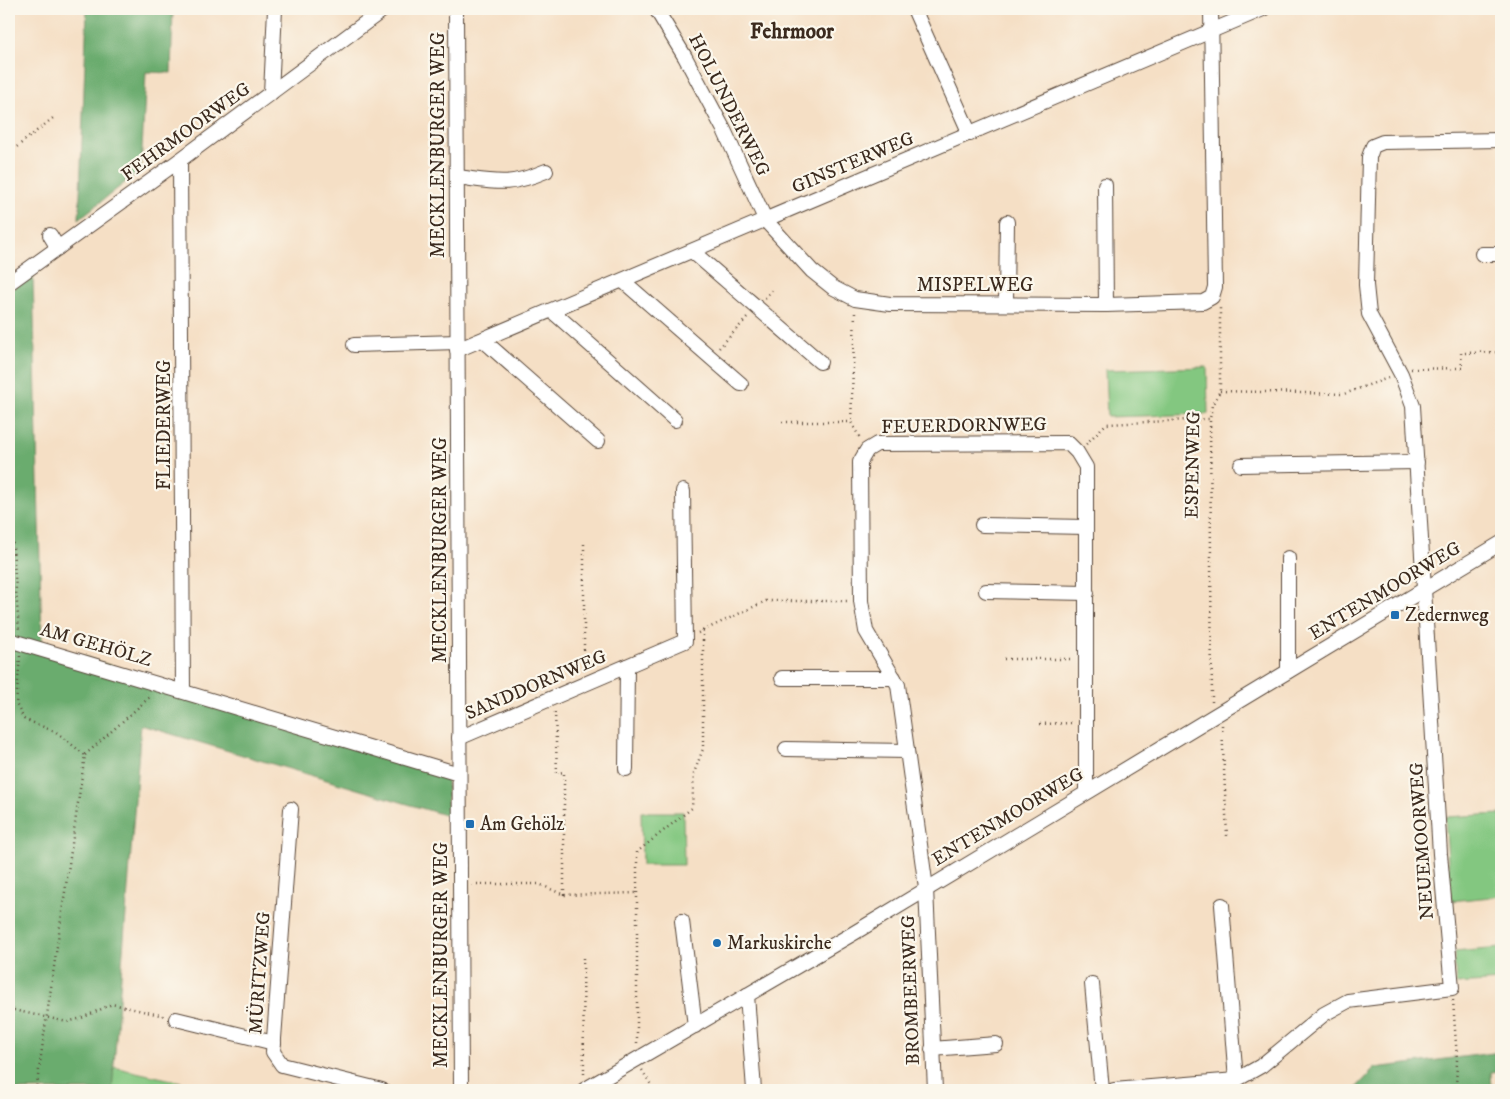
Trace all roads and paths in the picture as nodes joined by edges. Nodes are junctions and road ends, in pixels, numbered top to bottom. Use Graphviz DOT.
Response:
graph roads {
  1 [pos="275,9"];
  2 [pos="384,9"];
  3 [pos="456,9"];
  4 [pos="656,9"];
  5 [pos="914,9"];
  6 [pos="1211,9"];
  7 [pos="1263,9"];
  8 [pos="1211,31"];
  9 [pos="271,92"];
  10 [pos="54,118"];
  11 [pos="970,134"];
  12 [pos="1501,140"];
  13 [pos="9,153"];
  14 [pos="180,160"];
  15 [pos="546,171"];
  16 [pos="457,177"];
  17 [pos="1105,185"];
  18 [pos="766,221"];
  19 [pos="1008,222"];
  20 [pos="50,235"];
  21 [pos="58,248"];
  22 [pos="693,252"];
  23 [pos="1482,254"];
  24 [pos="1501,254"];
  25 [pos="623,281"];
  26 [pos="9,282"];
  27 [pos="772,290"];
  28 [pos="1212,297"];
  29 [pos="855,299"];
  30 [pos="1006,303"];
  31 [pos="1106,305"];
  32 [pos="757,307"];
  33 [pos="552,311"];
  34 [pos="483,340"];
  35 [pos="354,345"];
  36 [pos="458,346"];
  37 [pos="1501,352"];
  38 [pos="711,358"];
  39 [pos="820,362"];
  40 [pos="1400,371"];
  41 [pos="741,384"];
  42 [pos="1220,391"];
  43 [pos="1210,419"];
  44 [pos="675,420"];
  45 [pos="782,422"];
  46 [pos="851,422"];
  47 [pos="598,441"];
  48 [pos="867,450"];
  49 [pos="1078,452"];
  50 [pos="1417,462"];
  51 [pos="1241,466"];
  52 [pos="683,491"];
  53 [pos="9,493"];
  54 [pos="982,525"];
  55 [pos="1086,527"];
  56 [pos="584,544"];
  57 [pos="1501,544"];
  58 [pos="1288,558"];
  59 [pos="1425,589"];
  60 [pos="986,591"];
  61 [pos="1086,593"];
  62 [pos="861,601"];
  63 [pos="703,629"];
  64 [pos="14,641"];
  65 [pos="685,641"];
  66 [pos="1004,659"];
  67 [pos="1086,659"];
  68 [pos="627,666"];
  69 [pos="1288,671"];
  70 [pos="782,678"];
  71 [pos="894,678"];
  72 [pos="162,684"];
  73 [pos="584,684"];
  74 [pos="183,691"];
  75 [pos="554,697"];
  76 [pos="1217,714"];
  77 [pos="1086,722"];
  78 [pos="1040,724"];
  79 [pos="459,738"];
  80 [pos="786,749"];
  81 [pos="907,751"];
  82 [pos="86,755"];
  83 [pos="626,769"];
  84 [pos="459,774"];
  85 [pos="1086,792"];
  86 [pos="291,809"];
  87 [pos="1227,836"];
  88 [pos="460,883"];
  89 [pos="926,888"];
  90 [pos="638,893"];
  91 [pos="564,895"];
  92 [pos="1222,905"];
  93 [pos="682,921"];
  94 [pos="583,958"];
  95 [pos="1092,984"];
  96 [pos="1452,988"];
  97 [pos="747,995"];
  98 [pos="9,1009"];
  99 [pos="45,1017"];
  100 [pos="176,1019"];
  101 [pos="695,1026"];
  102 [pos="274,1043"];
  103 [pos="996,1044"];
  104 [pos="932,1049"];
  105 [pos="637,1060"];
  106 [pos="1236,1080"];
  107 [pos="584,1086"];
  108 [pos="36,1090"];
  109 [pos="382,1090"];
  110 [pos="461,1090"];
  111 [pos="654,1090"];
  112 [pos="754,1090"];
  113 [pos="935,1090"];
  114 [pos="1102,1090"];
  115 [pos="1114,1090"];
  116 [pos="1456,1090"];
  1 -- 9 [label="street"];
  2 -- 9 [label="street, FEHRMOORWEG"];
  3 -- 16 [label="street, MECKLENBURGER WEG"];
  4 -- 18 [label="street, HOLUNDERWEG"];
  5 -- 11 [label="street"];
  6 -- 8 [label="street"];
  7 -- 8 [label="street, GINSTERWEG"];
  8 -- 11 [label="street, GINSTERWEG"];
  8 -- 28 [label="street"];
  9 -- 14 [label="street, FEHRMOORWEG"];
  10 -- 13 [label="path"];
  11 -- 18 [label="street, GINSTERWEG"];
  12 -- 40 [label="street"];
  14 -- 21 [label="street, FEHRMOORWEG"];
  14 -- 74 [label="street, FLIEDERWEG"];
  15 -- 16 [label="street"];
  16 -- 36 [label="street, MECKLENBURGER WEG"];
  17 -- 31 [label="street"];
  18 -- 22 [label="street, GINSTERWEG"];
  18 -- 29 [label="street, MISPELWEG"];
  19 -- 30 [label="street"];
  20 -- 21 [label="street"];
  21 -- 26 [label="street, FEHRMOORWEG"];
  22 -- 25 [label="street, GINSTERWEG"];
  22 -- 32 [label="street"];
  23 -- 24 [label="street"];
  25 -- 33 [label="street, GINSTERWEG"];
  25 -- 38 [label="street"];
  27 -- 32 [label="path"];
  28 -- 31 [label="street, MISPELWEG"];
  28 -- 42 [label="path, ESPENWEG"];
  29 -- 30 [label="street, MISPELWEG"];
  29 -- 46 [label="path"];
  30 -- 31 [label="street, MISPELWEG"];
  32 -- 38 [label="path"];
  32 -- 39 [label="street"];
  33 -- 34 [label="street, GINSTERWEG"];
  33 -- 44 [label="street"];
  34 -- 36 [label="street, GINSTERWEG"];
  34 -- 47 [label="street"];
  35 -- 36 [label="street"];
  36 -- 79 [label="street, MECKLENBURGER WEG"];
  37 -- 40 [label="path"];
  38 -- 41 [label="street"];
  40 -- 42 [label="path"];
  40 -- 50 [label="street"];
  42 -- 43 [label="path, ESPENWEG"];
  43 -- 49 [label="path"];
  43 -- 76 [label="path, ESPENWEG"];
  45 -- 46 [label="path"];
  46 -- 48 [label="path"];
  48 -- 49 [label="street, FEUERDORNWEG"];
  48 -- 62 [label="street, FEUERDORNWEG"];
  49 -- 55 [label="street"];
  50 -- 51 [label="street"];
  50 -- 59 [label="street"];
  52 -- 65 [label="street"];
  53 -- 64 [label="path"];
  54 -- 55 [label="street"];
  55 -- 61 [label="street"];
  56 -- 73 [label="path"];
  57 -- 59 [label="street, ENTENMOORWEG"];
  58 -- 69 [label="street, ENTENMOORWEG"];
  59 -- 69 [label="street, ENTENMOORWEG"];
  59 -- 96 [label="street, NEUEMOORWEG"];
  60 -- 61 [label="street"];
  61 -- 67 [label="street"];
  62 -- 63 [label="path"];
  62 -- 71 [label="street, FEUERDORNWEG"];
  63 -- 65 [label="path"];
  63 -- 90 [label="path"];
  64 -- 72 [label="street, AM GEHÖLZ"];
  64 -- 82 [label="path"];
  65 -- 68 [label="street, SANDDORNWEG"];
  66 -- 67 [label="path"];
  67 -- 77 [label="street"];
  68 -- 73 [label="street, SANDDORNWEG"];
  68 -- 83 [label="street, SANDDORNWEG"];
  69 -- 76 [label="street, ENTENMOORWEG"];
  70 -- 71 [label="street"];
  71 -- 81 [label="street, FEUERDORNWEG"];
  72 -- 74 [label="street, AM GEHÖLZ"];
  72 -- 82 [label="path"];
  73 -- 75 [label="street, SANDDORNWEG"];
  74 -- 84 [label="street, AM GEHÖLZ"];
  75 -- 79 [label="street, SANDDORNWEG"];
  75 -- 91 [label="path"];
  76 -- 85 [label="street, ENTENMOORWEG"];
  76 -- 87 [label="path, ESPENWEG"];
  77 -- 78 [label="path"];
  77 -- 85 [label="street"];
  79 -- 84 [label="street, MECKLENBURGER WEG"];
  80 -- 81 [label="street"];
  81 -- 89 [label="street, FEUERDORNWEG"];
  82 -- 99 [label="path"];
  84 -- 88 [label="street, MECKLENBURGER WEG"];
  85 -- 89 [label="street, ENTENMOORWEG"];
  86 -- 102 [label="street, MÜRITZWEG"];
  88 -- 91 [label="path"];
  88 -- 110 [label="street, MECKLENBURGER WEG"];
  89 -- 97 [label="street, ENTENMOORWEG"];
  89 -- 104 [label="street, BROMBEERWEG"];
  90 -- 91 [label="path"];
  90 -- 105 [label="path"];
  92 -- 106 [label="street"];
  93 -- 101 [label="street"];
  94 -- 107 [label="path"];
  95 -- 114 [label="street"];
  96 -- 106 [label="street"];
  96 -- 116 [label="path"];
  97 -- 101 [label="street, ENTENMOORWEG"];
  97 -- 112 [label="street"];
  98 -- 99 [label="path"];
  99 -- 100 [label="path"];
  99 -- 108 [label="path"];
  100 -- 102 [label="street"];
  101 -- 105 [label="street, ENTENMOORWEG"];
  102 -- 109 [label="street, MÜRITZWEG"];
  103 -- 104 [label="street"];
  104 -- 113 [label="street, BROMBEERWEG"];
  105 -- 107 [label="street, ENTENMOORWEG"];
  105 -- 111 [label="path"];
  106 -- 115 [label="street"];
}
